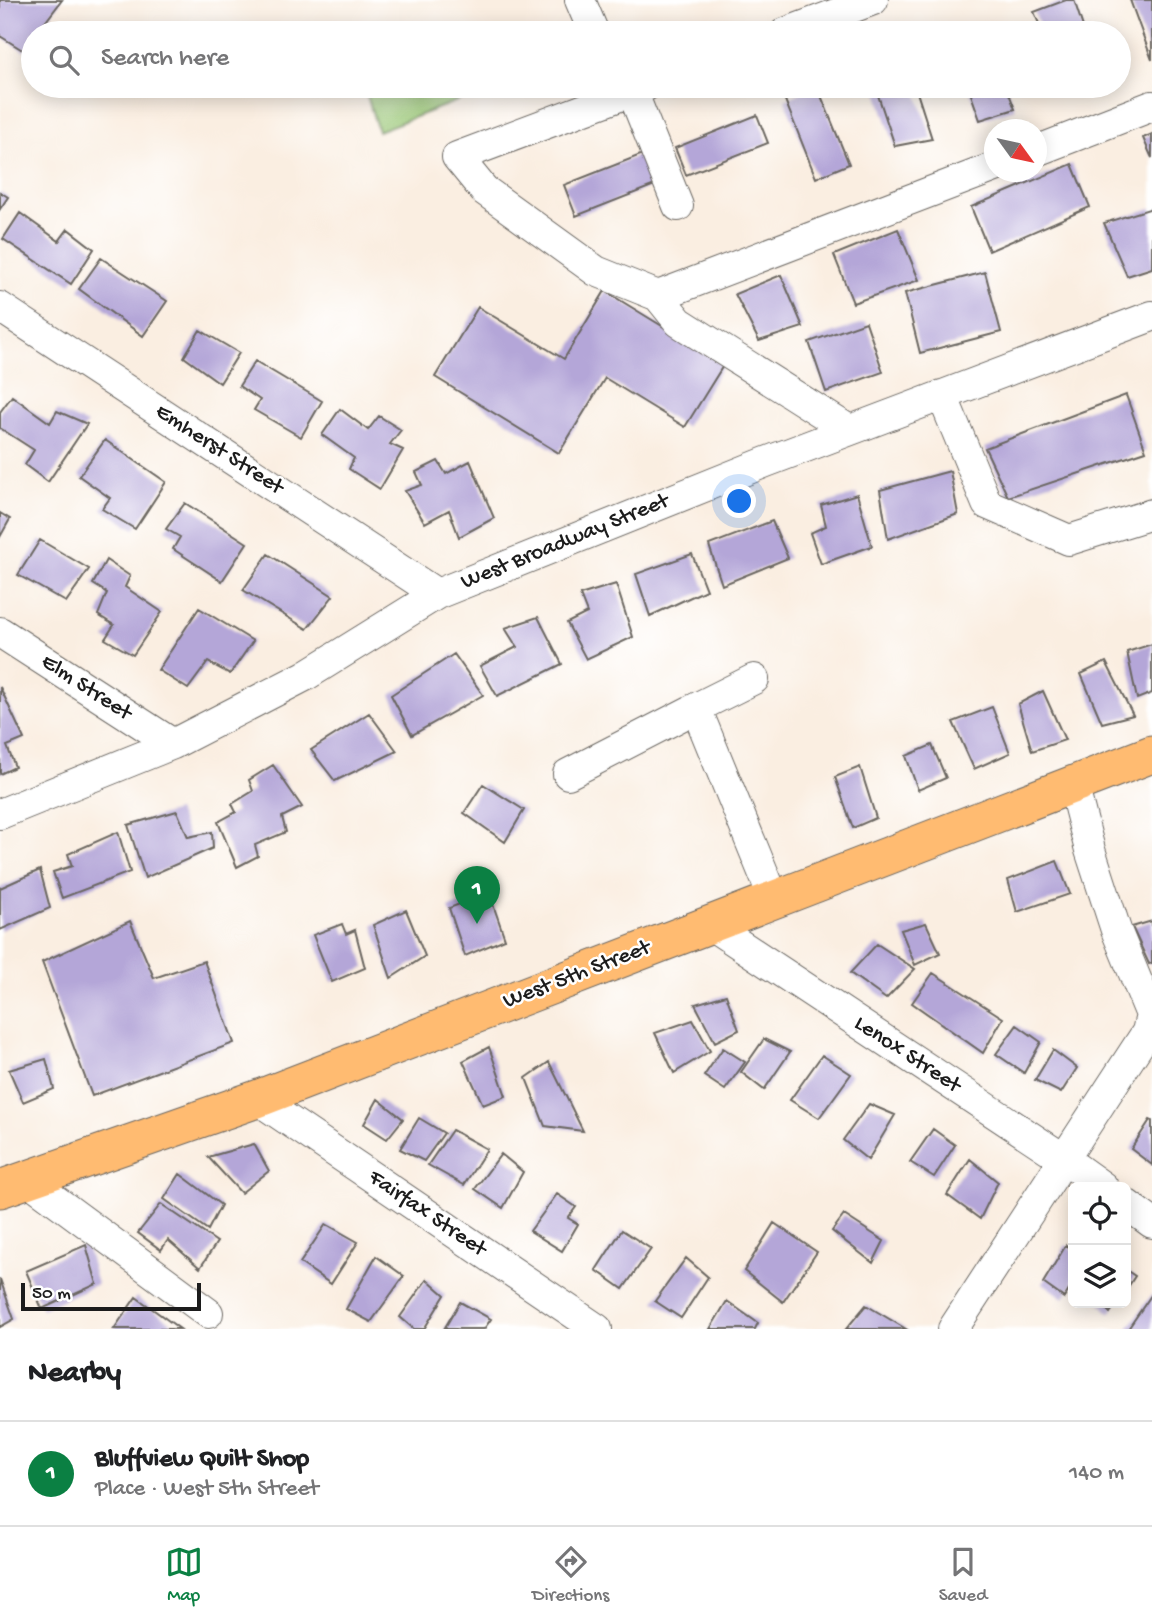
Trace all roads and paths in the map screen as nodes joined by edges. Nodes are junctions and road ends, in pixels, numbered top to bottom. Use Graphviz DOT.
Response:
graph roads {
  1 [pos="580,0"];
  2 [pos="873,0"];
  3 [pos="589,21"];
  4 [pos="817,21"];
  5 [pos="605,98"];
  6 [pos="632,98"];
  7 [pos="1152,106"];
  8 [pos="1047,147"];
  9 [pos="984,171"];
  10 [pos="678,206"];
  11 [pos="658,296"];
  12 [pos="0,307"];
  13 [pos="1152,316"];
  14 [pos="942,395"];
  15 [pos="849,430"];
  16 [pos="1152,514"];
  17 [pos="437,594"];
  18 [pos="0,632"];
  19 [pos="754,679"];
  20 [pos="696,708"];
  21 [pos="173,744"];
  22 [pos="1152,754"];
  23 [pos="568,774"];
  24 [pos="1073,784"];
  25 [pos="0,814"];
  26 [pos="774,899"];
  27 [pos="709,924"];
  28 [pos="257,1100"];
  29 [pos="1064,1159"];
  30 [pos="1096,1182"];
  31 [pos="14,1184"];
  32 [pos="1131,1208"];
  33 [pos="1152,1223"];
  34 [pos="208,1313"];
  35 [pos="597,1329"];
  36 [pos="953,1329"];
  1 -- 3 [label="street"];
  2 -- 4 [label="street"];
  5 -- 11 [label="street"];
  6 -- 10 [label="street"];
  7 -- 8 [label="street"];
  9 -- 11 [label="street"];
  11 -- 15 [label="street"];
  12 -- 17 [label="street, Emherst Street"];
  13 -- 14 [label="street, West Broadway Street"];
  14 -- 15 [label="street, West Broadway Street"];
  14 -- 16 [label="street"];
  15 -- 17 [label="street, West Broadway Street"];
  17 -- 21 [label="street, West Broadway Street"];
  18 -- 21 [label="street, Elm Street"];
  19 -- 20 [label="street"];
  20 -- 23 [label="street"];
  20 -- 26 [label="street"];
  21 -- 25 [label="street, West Broadway Street"];
  22 -- 24 [label="main road, West 5th Street"];
  24 -- 26 [label="main road, West 5th Street"];
  24 -- 29 [label="street"];
  26 -- 27 [label="main road, West 5th Street"];
  27 -- 28 [label="main road, West 5th Street"];
  27 -- 29 [label="street, Lenox Street"];
  28 -- 31 [label="main road, West 5th Street"];
  28 -- 35 [label="street, Fairfax Street"];
  29 -- 30 [label="street, Lenox Street"];
  29 -- 36 [label="street"];
  31 -- 34 [label="street"];
  32 -- 33 [label="street"];
}
